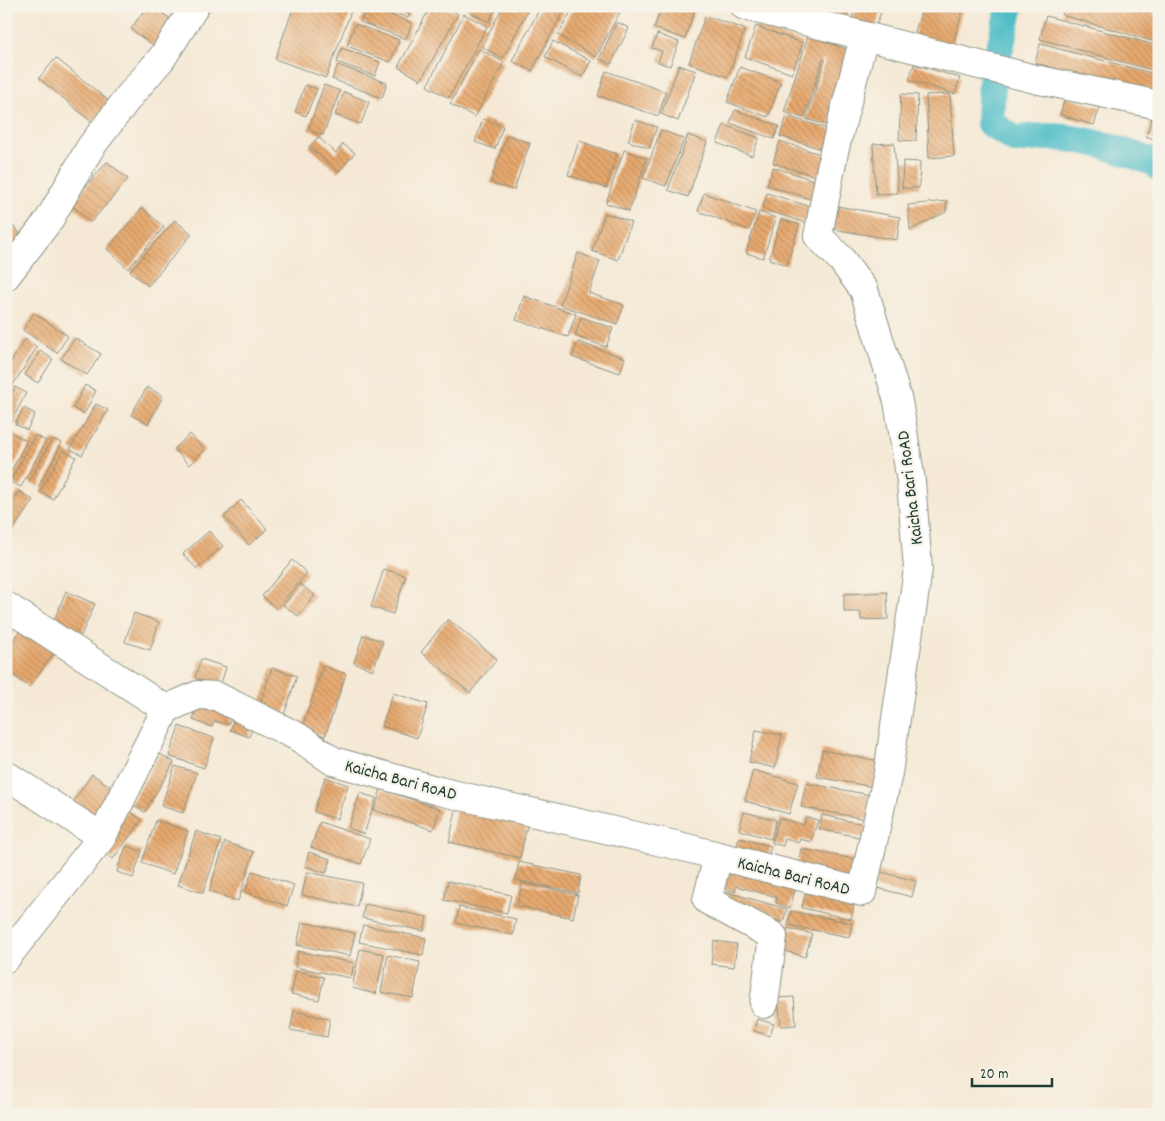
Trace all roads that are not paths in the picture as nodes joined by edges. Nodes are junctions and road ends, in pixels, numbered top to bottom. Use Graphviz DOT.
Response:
graph roads {
  1 [pos="195,6"];
  2 [pos="745,6"];
  3 [pos="864,37"];
  4 [pos="1159,105"];
  5 [pos="6,276"];
  6 [pos="6,606"];
  7 [pos="166,709"];
  8 [pos="6,775"];
  9 [pos="102,837"];
  10 [pos="718,856"];
  11 [pos="6,958"];
  12 [pos="764,1004"];
  1 -- 5 [label="street"];
  2 -- 3 [label="street"];
  3 -- 4 [label="street"];
  3 -- 10 [label="street, Kaicha Bari RoAD"];
  6 -- 7 [label="street"];
  7 -- 9 [label="street"];
  7 -- 10 [label="street, Kaicha Bari RoAD"];
  8 -- 9 [label="street"];
  9 -- 11 [label="street"];
  10 -- 12 [label="street"];
}
